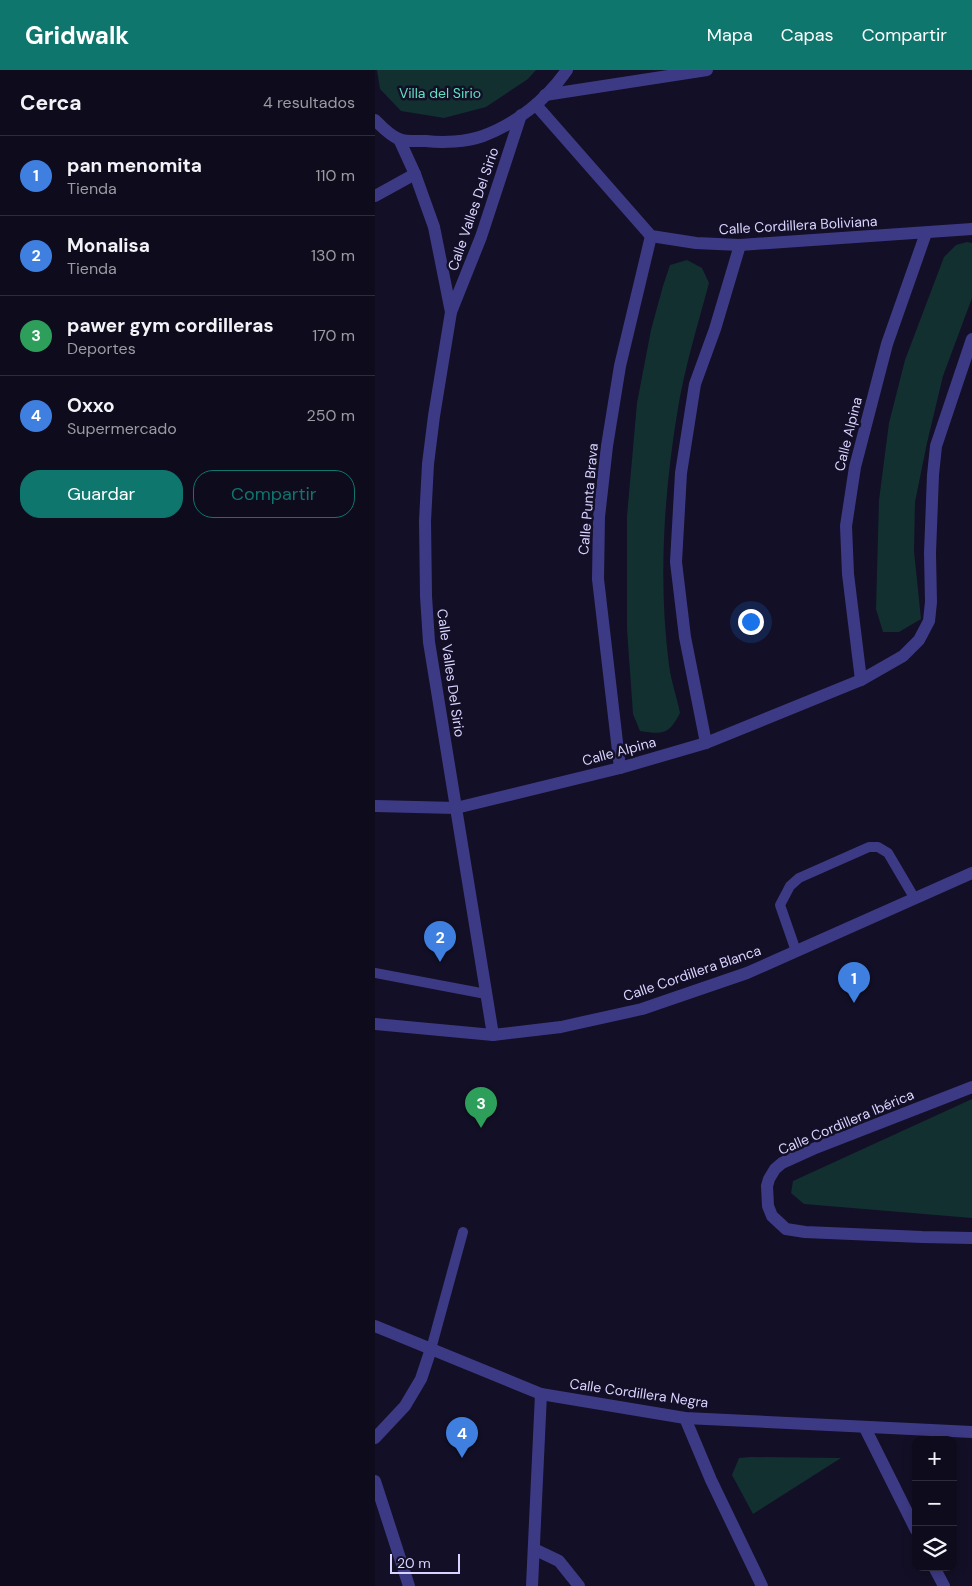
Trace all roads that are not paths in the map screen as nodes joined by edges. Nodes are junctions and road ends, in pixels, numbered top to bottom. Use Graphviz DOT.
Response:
graph roads {
  1 [pos="567,70"];
  2 [pos="707,70"];
  3 [pos="540,100"];
  4 [pos="521,115"];
  5 [pos="375,120"];
  6 [pos="399,140"];
  7 [pos="415,174"];
  8 [pos="375,196"];
  9 [pos="972,229"];
  10 [pos="926,233"];
  11 [pos="651,236"];
  12 [pos="739,245"];
  13 [pos="451,312"];
  14 [pos="972,338"];
  15 [pos="861,680"];
  16 [pos="706,743"];
  17 [pos="620,768"];
  18 [pos="375,806"];
  19 [pos="456,808"];
  20 [pos="972,873"];
  21 [pos="915,899"];
  22 [pos="796,951"];
  23 [pos="375,972"];
  24 [pos="486,994"];
  25 [pos="375,1024"];
  26 [pos="493,1035"];
  27 [pos="972,1087"];
  28 [pos="463,1232"];
  29 [pos="972,1238"];
  30 [pos="375,1326"];
  31 [pos="431,1349"];
  32 [pos="541,1394"];
  33 [pos="685,1418"];
  34 [pos="865,1428"];
  35 [pos="972,1432"];
  36 [pos="375,1438"];
  37 [pos="375,1481"];
  38 [pos="914,1526"];
  39 [pos="534,1549"];
  40 [pos="936,1571"];
  41 [pos="409,1586"];
  42 [pos="532,1586"];
  43 [pos="579,1586"];
  44 [pos="762,1586"];
  45 [pos="944,1586"];
  1 -- 3 [label="street"];
  2 -- 3 [label="street"];
  3 -- 4 [label="street"];
  3 -- 11 [label="street"];
  4 -- 6 [label="street"];
  4 -- 13 [label="street, Calle Valles Del Sirio"];
  5 -- 6 [label="street"];
  6 -- 7 [label="street, Calle Valles Del Sirio"];
  7 -- 8 [label="street"];
  7 -- 13 [label="street, Calle Valles Del Sirio"];
  9 -- 10 [label="street, Calle Cordillera Boliviana"];
  10 -- 12 [label="street, Calle Cordillera Boliviana"];
  10 -- 15 [label="street, Calle Alpina"];
  11 -- 12 [label="street, Calle Cordillera Boliviana"];
  11 -- 17 [label="street, Calle Punta Brava"];
  12 -- 16 [label="street"];
  13 -- 19 [label="street, Calle Valles Del Sirio"];
  14 -- 15 [label="street, Calle Alpina"];
  15 -- 16 [label="street, Calle Alpina"];
  16 -- 17 [label="street, Calle Alpina"];
  17 -- 19 [label="street, Calle Alpina"];
  18 -- 19 [label="street, Calle Alpina"];
  19 -- 24 [label="street, Calle Valles Del Sirio"];
  20 -- 21 [label="street, Calle Cordillera Blanca"];
  21 -- 22 [label="street, Calle Cordillera Blanca"];
  21 -- 22 [label="lane"];
  22 -- 26 [label="street, Calle Cordillera Blanca"];
  23 -- 24 [label="lane"];
  24 -- 26 [label="street, Calle Valles Del Sirio"];
  25 -- 26 [label="street, Calle Cordillera Blanca"];
  27 -- 29 [label="street, Calle Cordillera Ibérica"];
  28 -- 31 [label="lane"];
  30 -- 31 [label="street, Calle Cordillera Negra"];
  31 -- 32 [label="street, Calle Cordillera Negra"];
  31 -- 36 [label="street"];
  32 -- 33 [label="street, Calle Cordillera Negra"];
  32 -- 39 [label="street"];
  33 -- 34 [label="street, Calle Cordillera Negra"];
  33 -- 44 [label="street"];
  34 -- 35 [label="street, Calle Cordillera Negra"];
  34 -- 38 [label="street"];
  37 -- 41 [label="street"];
  39 -- 42 [label="street"];
  39 -- 43 [label="street"];
  40 -- 45 [label="street"];
}
